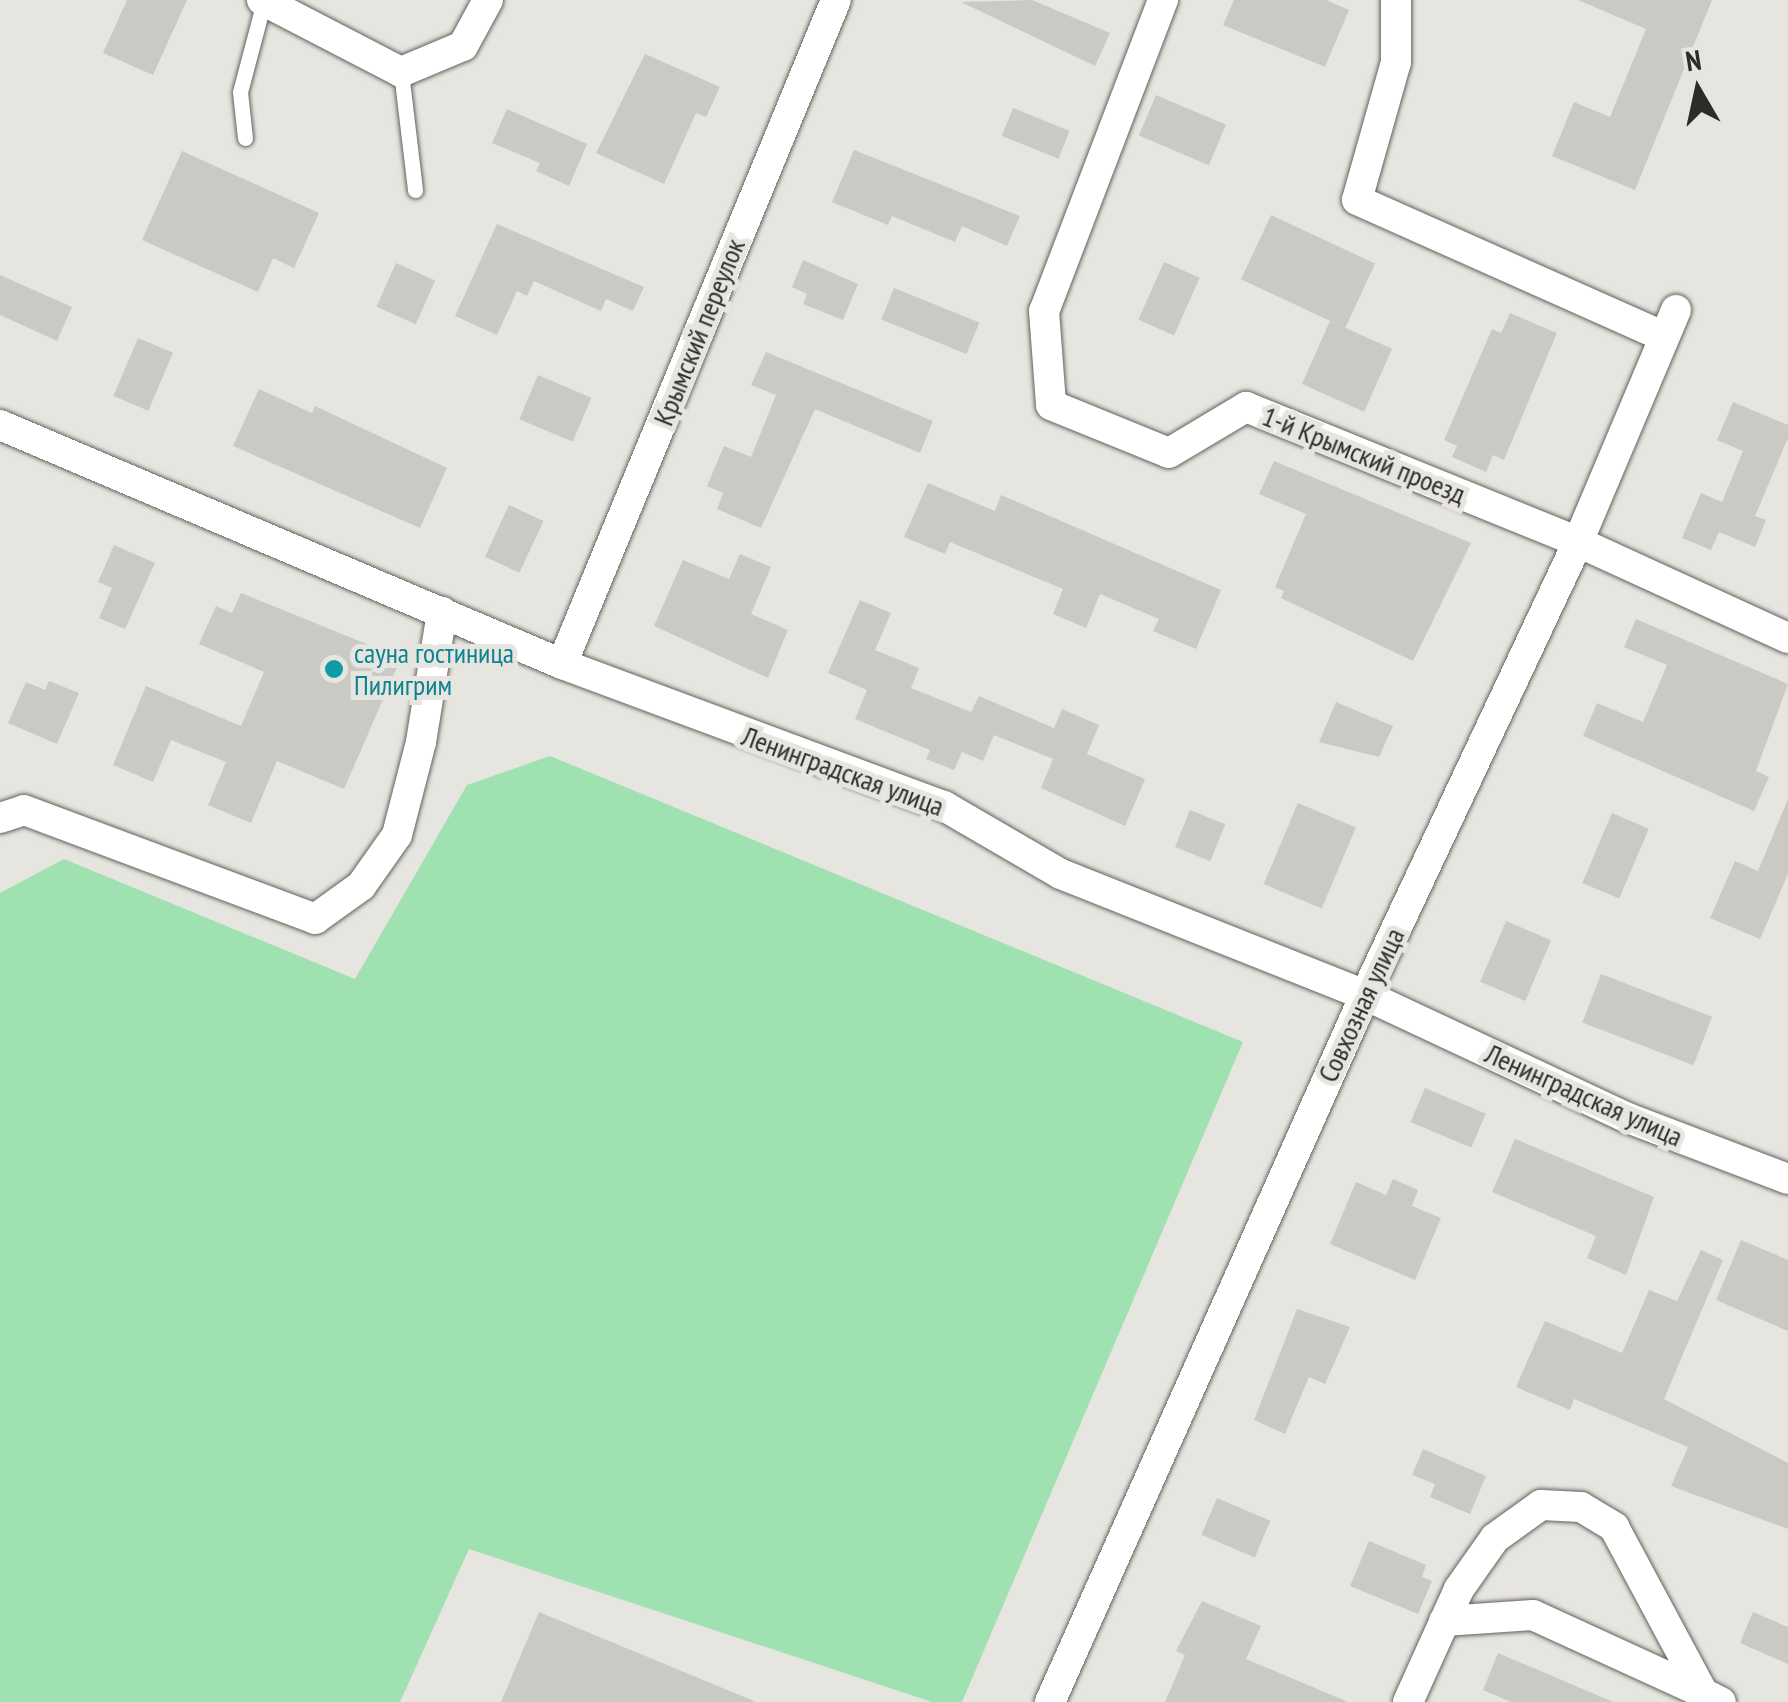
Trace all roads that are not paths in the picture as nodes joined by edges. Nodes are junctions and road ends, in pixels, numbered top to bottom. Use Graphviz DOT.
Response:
graph roads {
  1 [pos="263,0"];
  2 [pos="488,0"];
  3 [pos="836,0"];
  4 [pos="1163,0"];
  5 [pos="1396,0"];
  6 [pos="401,72"];
  7 [pos="245,138"];
  8 [pos="415,190"];
  9 [pos="0,425"];
  10 [pos="1578,542"];
  11 [pos="442,612"];
  12 [pos="1788,638"];
  13 [pos="562,664"];
  14 [pos="0,818"];
  15 [pos="1365,995"];
  16 [pos="1788,1180"];
  17 [pos="1444,1620"];
  18 [pos="1712,1698"];
  19 [pos="1050,1702"];
  20 [pos="1408,1702"];
  1 -- 6 [label="street"];
  1 -- 7 [label="lane"];
  2 -- 6 [label="street"];
  3 -- 13 [label="street, Крымский переулок"];
  4 -- 10 [label="street, 1-й Крымский проезд"];
  5 -- 10 [label="street, Совхозная улица"];
  6 -- 8 [label="lane"];
  9 -- 11 [label="street, Ленинградская улица"];
  10 -- 12 [label="street"];
  10 -- 15 [label="street, Совхозная улица"];
  11 -- 13 [label="street, Ленинградская улица"];
  11 -- 14 [label="street"];
  13 -- 15 [label="street, Ленинградская улица"];
  15 -- 16 [label="street, Ленинградская улица"];
  15 -- 19 [label="street, Совхозная улица"];
  17 -- 18 [label="street"];
  17 -- 18 [label="street"];
  17 -- 20 [label="street"];
}
